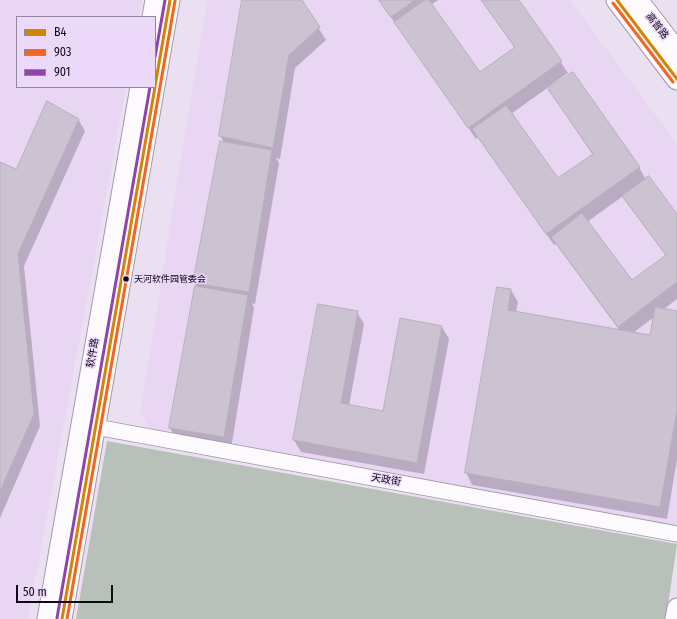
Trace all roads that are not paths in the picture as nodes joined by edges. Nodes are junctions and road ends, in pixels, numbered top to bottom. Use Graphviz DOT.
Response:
graph roads {
  1 [pos="155,0"];
  2 [pos="170,0"];
  3 [pos="617,0"];
  4 [pos="637,0"];
  5 [pos="152,16"];
  6 [pos="677,52"];
  7 [pos="677,79"];
  8 [pos="156,81"];
  9 [pos="140,88"];
  10 [pos="155,88"];
  11 [pos="96,427"];
  12 [pos="677,534"];
  13 [pos="677,608"];
  14 [pos="47,619"];
  15 [pos="62,619"];
  16 [pos="675,619"];
  1 -- 5 [label="street"];
  2 -- 8 [label="street, 软件路"];
  3 -- 7 [label="main road, 高普路"];
  4 -- 6 [label="main road, 高普路"];
  9 -- 14 [label="street, 软件路"];
  10 -- 11 [label="street, 软件路"];
  11 -- 12 [label="street, 天政街"];
  11 -- 15 [label="street, 软件路"];
  13 -- 16 [label="street"];
}
